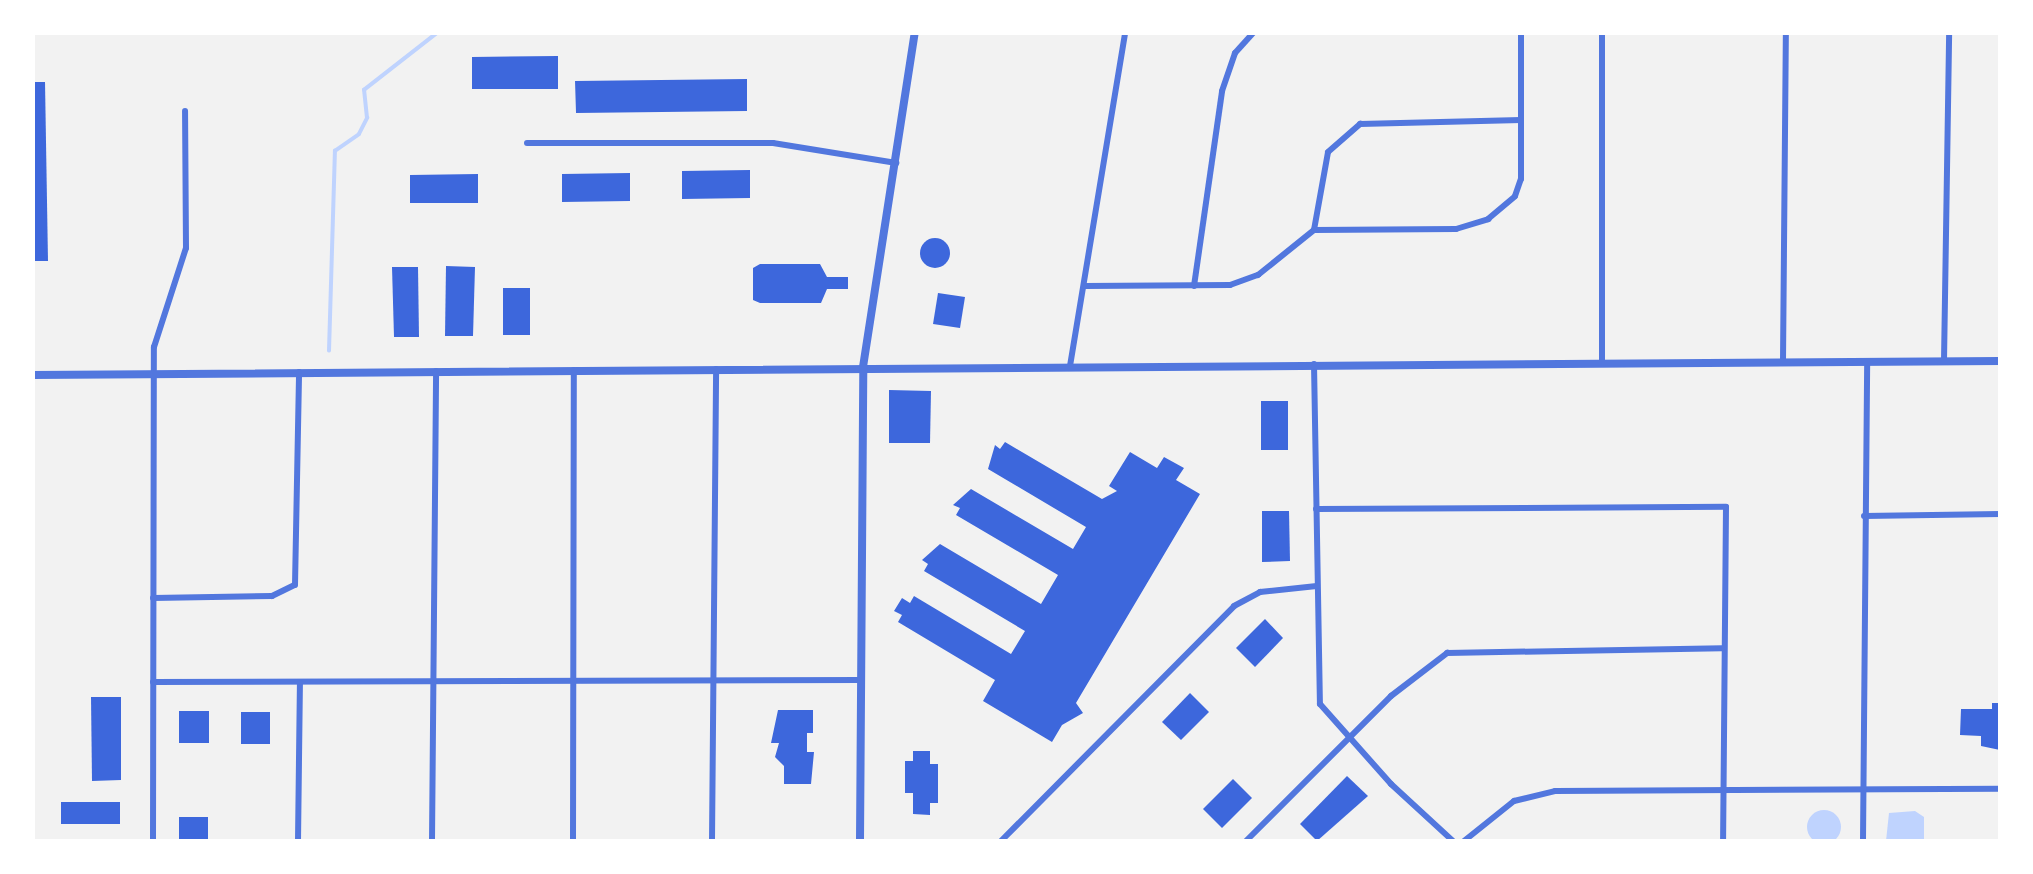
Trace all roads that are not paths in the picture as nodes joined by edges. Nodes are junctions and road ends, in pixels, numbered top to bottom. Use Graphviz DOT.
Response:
graph roads {
  1 [pos="915,33"];
  2 [pos="1125,33"];
  3 [pos="1252,33"];
  4 [pos="1521,33"];
  5 [pos="1602,33"];
  6 [pos="1786,33"];
  7 [pos="1949,33"];
  8 [pos="185,111"];
  9 [pos="1521,120"];
  10 [pos="527,143"];
  11 [pos="896,163"];
  12 [pos="1314,230"];
  13 [pos="1085,286"];
  14 [pos="1194,286"];
  15 [pos="1783,361"];
  16 [pos="1867,361"];
  17 [pos="1944,361"];
  18 [pos="2000,361"];
  19 [pos="1602,363"];
  20 [pos="1314,364"];
  21 [pos="1070,366"];
  22 [pos="863,367"];
  23 [pos="716,369"];
  24 [pos="574,370"];
  25 [pos="436,371"];
  26 [pos="299,372"];
  27 [pos="155,374"];
  28 [pos="33,375"];
  29 [pos="1316,509"];
  30 [pos="2000,514"];
  31 [pos="1864,516"];
  32 [pos="1317,586"];
  33 [pos="153,598"];
  34 [pos="1722,648"];
  35 [pos="861,680"];
  36 [pos="572,681"];
  37 [pos="713,681"];
  38 [pos="153,682"];
  39 [pos="433,682"];
  40 [pos="300,683"];
  41 [pos="1348,739"];
  42 [pos="1722,787"];
  43 [pos="1863,788"];
  44 [pos="2000,789"];
  45 [pos="153,841"];
  46 [pos="298,841"];
  47 [pos="432,841"];
  48 [pos="573,841"];
  49 [pos="712,841"];
  50 [pos="860,841"];
  51 [pos="1001,841"];
  52 [pos="1246,841"];
  53 [pos="1453,841"];
  54 [pos="1464,841"];
  55 [pos="1723,841"];
  56 [pos="1863,841"];
  1 -- 11 [label="street"];
  2 -- 13 [label="street"];
  3 -- 14 [label="street"];
  4 -- 9 [label="street"];
  5 -- 19 [label="street"];
  6 -- 15 [label="street"];
  7 -- 17 [label="street"];
  8 -- 27 [label="street"];
  9 -- 12 [label="street"];
  9 -- 12 [label="street"];
  10 -- 11 [label="street"];
  11 -- 22 [label="street"];
  12 -- 14 [label="street"];
  13 -- 14 [label="street"];
  13 -- 21 [label="street"];
  15 -- 16 [label="street"];
  15 -- 19 [label="street"];
  16 -- 17 [label="street"];
  16 -- 31 [label="street"];
  17 -- 18 [label="street"];
  19 -- 20 [label="street"];
  20 -- 21 [label="street"];
  20 -- 29 [label="street"];
  21 -- 22 [label="street"];
  22 -- 23 [label="street"];
  22 -- 35 [label="street"];
  23 -- 24 [label="street"];
  23 -- 37 [label="street"];
  24 -- 25 [label="street"];
  24 -- 36 [label="street"];
  25 -- 26 [label="street"];
  25 -- 39 [label="street"];
  26 -- 27 [label="street"];
  26 -- 33 [label="street"];
  27 -- 28 [label="street"];
  27 -- 33 [label="street"];
  29 -- 32 [label="street"];
  29 -- 34 [label="street"];
  30 -- 31 [label="street"];
  31 -- 43 [label="street"];
  32 -- 41 [label="street"];
  32 -- 51 [label="street"];
  33 -- 38 [label="street"];
  34 -- 41 [label="street"];
  34 -- 42 [label="street"];
  35 -- 37 [label="street"];
  35 -- 50 [label="street"];
  36 -- 37 [label="street"];
  36 -- 39 [label="street"];
  36 -- 48 [label="street"];
  37 -- 49 [label="street"];
  38 -- 40 [label="street"];
  38 -- 45 [label="street"];
  39 -- 40 [label="street"];
  39 -- 47 [label="street"];
  40 -- 46 [label="street"];
  41 -- 52 [label="street"];
  41 -- 53 [label="street"];
  42 -- 43 [label="street"];
  42 -- 54 [label="street"];
  42 -- 55 [label="street"];
  43 -- 44 [label="street"];
  43 -- 56 [label="street"];
}
